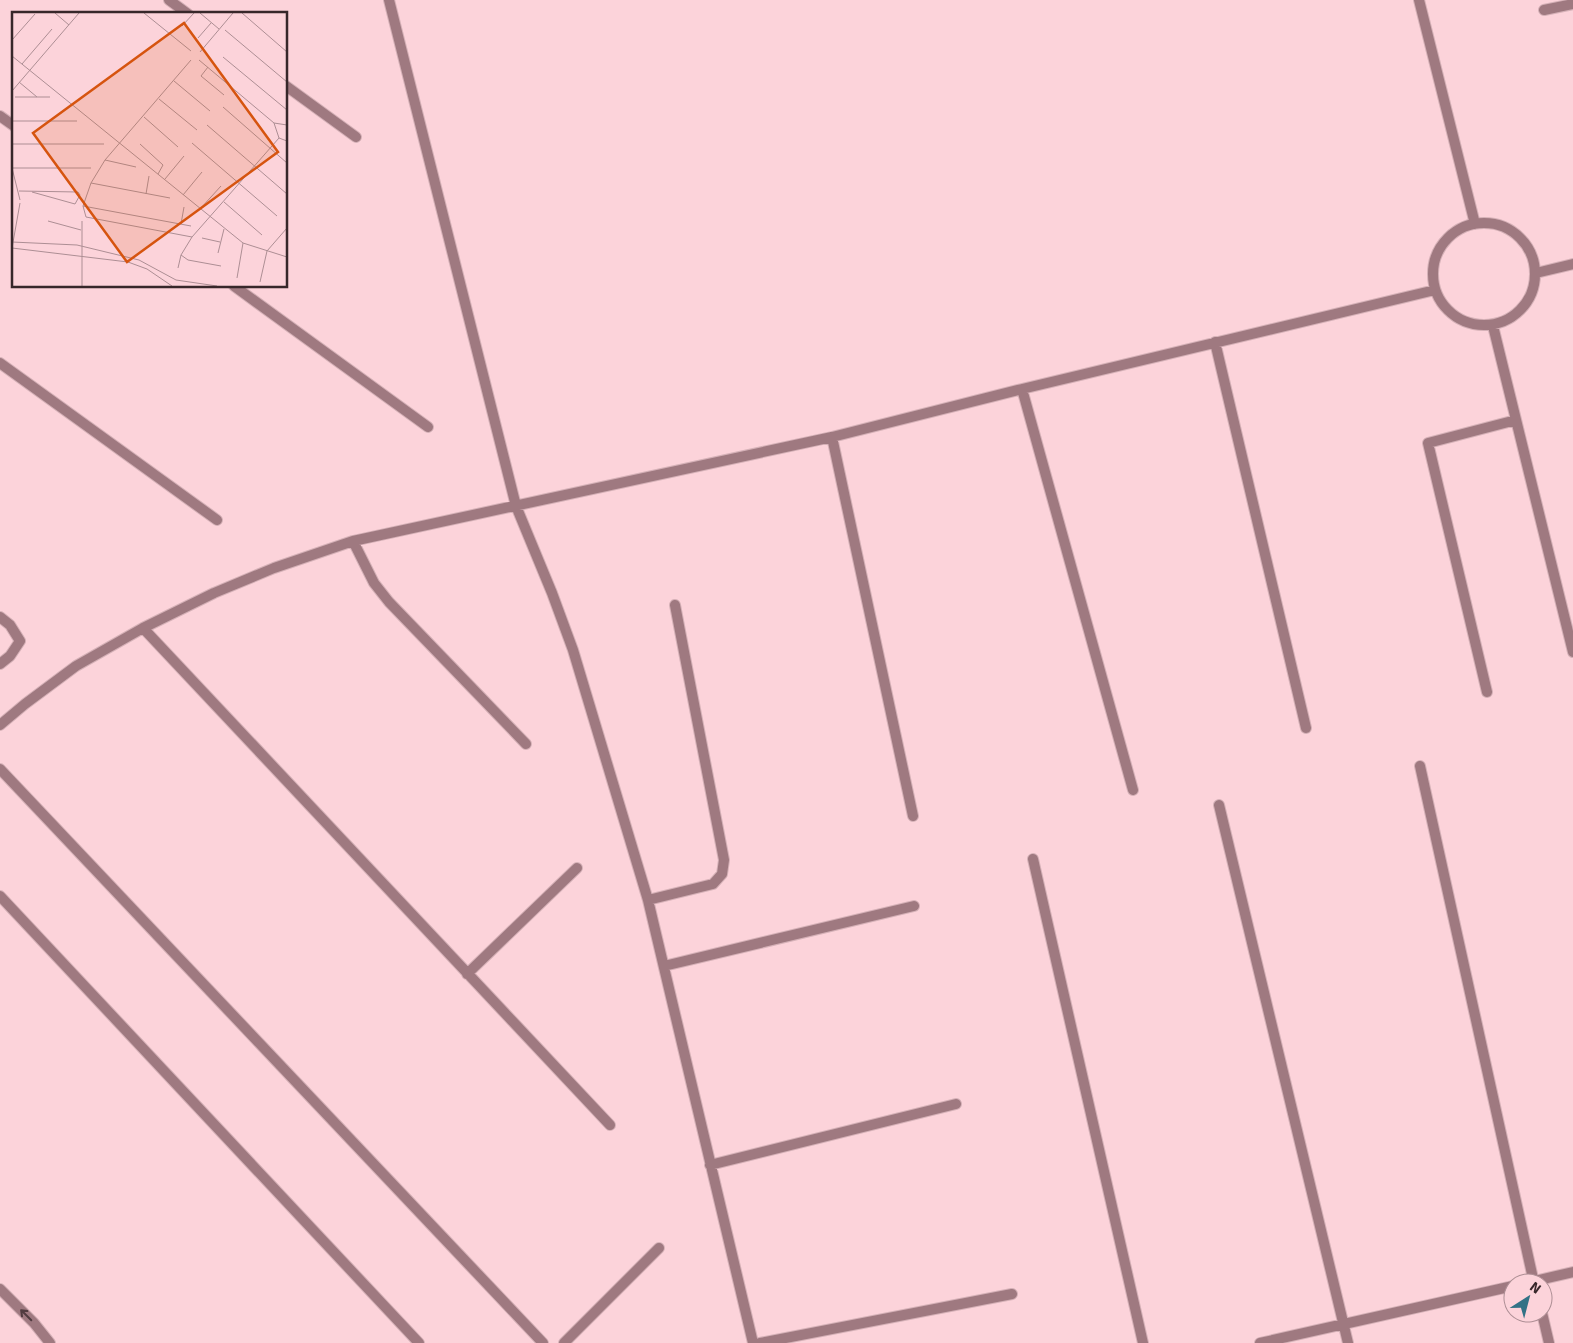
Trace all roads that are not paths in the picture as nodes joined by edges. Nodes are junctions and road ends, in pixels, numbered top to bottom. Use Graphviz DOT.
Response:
graph roads {
  1 [pos="170,0"];
  2 [pos="389,0"];
  3 [pos="1419,0"];
  4 [pos="1573,4"];
  5 [pos="1544,10"];
  6 [pos="185,12"];
  7 [pos="288,87"];
  8 [pos="0,116"];
  9 [pos="12,125"];
  10 [pos="356,138"];
  11 [pos="1475,224"];
  12 [pos="1573,264"];
  13 [pos="1536,273"];
  14 [pos="237,288"];
  15 [pos="1435,290"];
  16 [pos="1493,326"];
  17 [pos="1215,342"];
  18 [pos="0,363"];
  19 [pos="1022,389"];
  20 [pos="1516,420"];
  21 [pos="428,427"];
  22 [pos="832,437"];
  23 [pos="516,506"];
  24 [pos="217,520"];
  25 [pos="353,542"];
  26 [pos="675,605"];
  27 [pos="0,617"];
  28 [pos="143,628"];
  29 [pos="1573,652"];
  30 [pos="0,664"];
  31 [pos="1487,692"];
  32 [pos="0,725"];
  33 [pos="1306,728"];
  34 [pos="526,744"];
  35 [pos="1420,766"];
  36 [pos="0,769"];
  37 [pos="1133,790"];
  38 [pos="1219,805"];
  39 [pos="914,816"];
  40 [pos="1033,858"];
  41 [pos="577,868"];
  42 [pos="0,896"];
  43 [pos="648,900"];
  44 [pos="914,906"];
  45 [pos="664,966"];
  46 [pos="466,974"];
  47 [pos="956,1104"];
  48 [pos="610,1125"];
  49 [pos="710,1165"];
  50 [pos="659,1248"];
  51 [pos="1573,1272"];
  52 [pos="1530,1273"];
  53 [pos="1553,1277"];
  54 [pos="0,1288"];
  55 [pos="1503,1288"];
  56 [pos="1012,1294"];
  57 [pos="1344,1323"];
  58 [pos="1544,1323"];
  59 [pos="50,1343"];
  60 [pos="419,1343"];
  61 [pos="543,1343"];
  62 [pos="564,1343"];
  63 [pos="754,1343"];
  64 [pos="760,1343"];
  65 [pos="1143,1343"];
  66 [pos="1260,1343"];
  67 [pos="1348,1343"];
  68 [pos="1549,1343"];
  1 -- 6 [label="street"];
  2 -- 23 [label="street"];
  3 -- 11 [label="street"];
  4 -- 5 [label="street"];
  7 -- 10 [label="street"];
  8 -- 9 [label="street"];
  11 -- 13 [label="street"];
  11 -- 15 [label="street"];
  12 -- 13 [label="street"];
  13 -- 16 [label="street"];
  14 -- 21 [label="street"];
  15 -- 16 [label="street"];
  15 -- 17 [label="street"];
  16 -- 20 [label="street"];
  17 -- 19 [label="street"];
  17 -- 33 [label="street"];
  18 -- 24 [label="street"];
  19 -- 22 [label="street"];
  19 -- 37 [label="street"];
  20 -- 29 [label="street"];
  20 -- 31 [label="street"];
  22 -- 23 [label="street"];
  22 -- 39 [label="street"];
  23 -- 25 [label="street"];
  23 -- 43 [label="street"];
  25 -- 28 [label="street"];
  25 -- 34 [label="street"];
  26 -- 43 [label="street"];
  27 -- 30 [label="street"];
  28 -- 32 [label="street"];
  28 -- 46 [label="street"];
  35 -- 52 [label="street"];
  36 -- 61 [label="street"];
  38 -- 57 [label="street"];
  40 -- 65 [label="street"];
  41 -- 46 [label="street"];
  42 -- 60 [label="street"];
  43 -- 45 [label="street"];
  44 -- 45 [label="street"];
  45 -- 49 [label="street"];
  46 -- 48 [label="street"];
  47 -- 49 [label="street"];
  49 -- 63 [label="street"];
  50 -- 62 [label="street"];
  51 -- 53 [label="street"];
  59 -- 54 [label="street, one-way"];
  55 -- 57 [label="street"];
  56 -- 64 [label="street"];
  57 -- 66 [label="street"];
  57 -- 67 [label="street"];
  58 -- 68 [label="street"];
}
